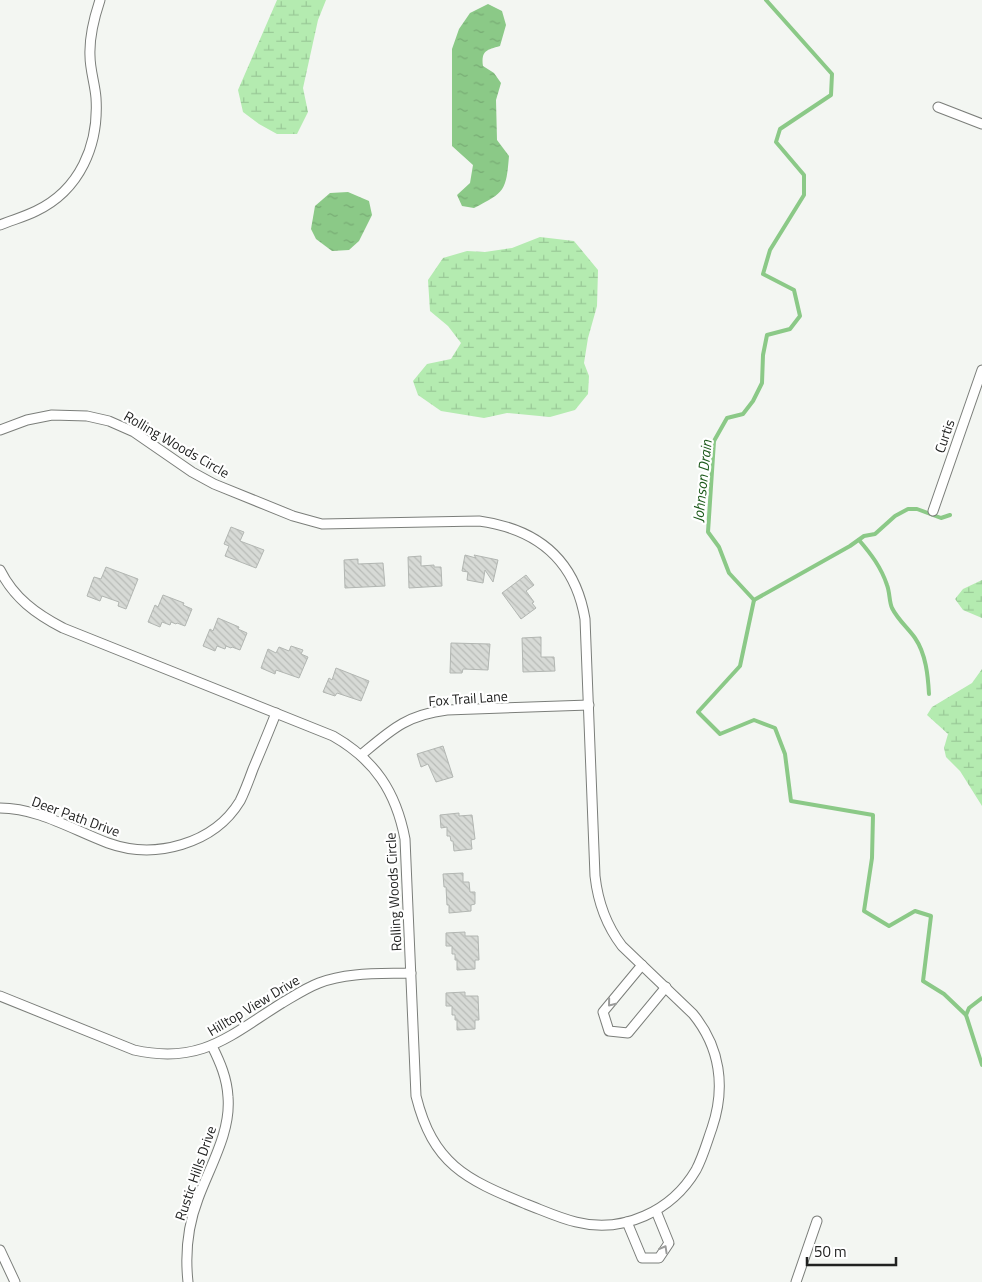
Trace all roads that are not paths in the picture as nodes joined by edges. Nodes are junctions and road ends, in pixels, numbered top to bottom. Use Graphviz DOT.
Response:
graph roads {
  1 [pos="100,0"];
  2 [pos="938,107"];
  3 [pos="982,124"];
  4 [pos="0,224"];
  5 [pos="982,370"];
  6 [pos="0,430"];
  7 [pos="933,511"];
  8 [pos="0,570"];
  9 [pos="589,705"];
  10 [pos="276,712"];
  11 [pos="361,755"];
  12 [pos="0,808"];
  13 [pos="642,965"];
  14 [pos="410,973"];
  15 [pos="666,987"];
  16 [pos="0,996"];
  17 [pos="212,1046"];
  18 [pos="656,1211"];
  19 [pos="817,1221"];
  20 [pos="626,1222"];
  21 [pos="0,1250"];
  22 [pos="15,1282"];
  23 [pos="188,1282"];
  24 [pos="796,1282"];
  1 -- 4 [label="street"];
  2 -- 3 [label="street"];
  5 -- 7 [label="street, Curtis"];
  6 -- 9 [label="street, Rolling Woods Circle"];
  8 -- 10 [label="street, Rolling Woods Circle"];
  9 -- 11 [label="street, Fox Trail Lane"];
  9 -- 13 [label="street, Rolling Woods Circle"];
  10 -- 11 [label="street, Rolling Woods Circle"];
  10 -- 12 [label="street, Deer Path Drive"];
  11 -- 14 [label="street, Rolling Woods Circle"];
  13 -- 15 [label="street, Rolling Woods Circle"];
  13 -- 15 [label="street, one-way"];
  14 -- 17 [label="street, Hilltop View Drive"];
  14 -- 20 [label="street, Rolling Woods Circle"];
  15 -- 18 [label="street, Rolling Woods Circle"];
  16 -- 17 [label="street, Hilltop View Drive"];
  17 -- 23 [label="street, Rustic Hills Drive"];
  18 -- 20 [label="street, Rolling Woods Circle"];
  20 -- 18 [label="street, one-way"];
  19 -- 24 [label="street"];
  21 -- 22 [label="street"];
}
